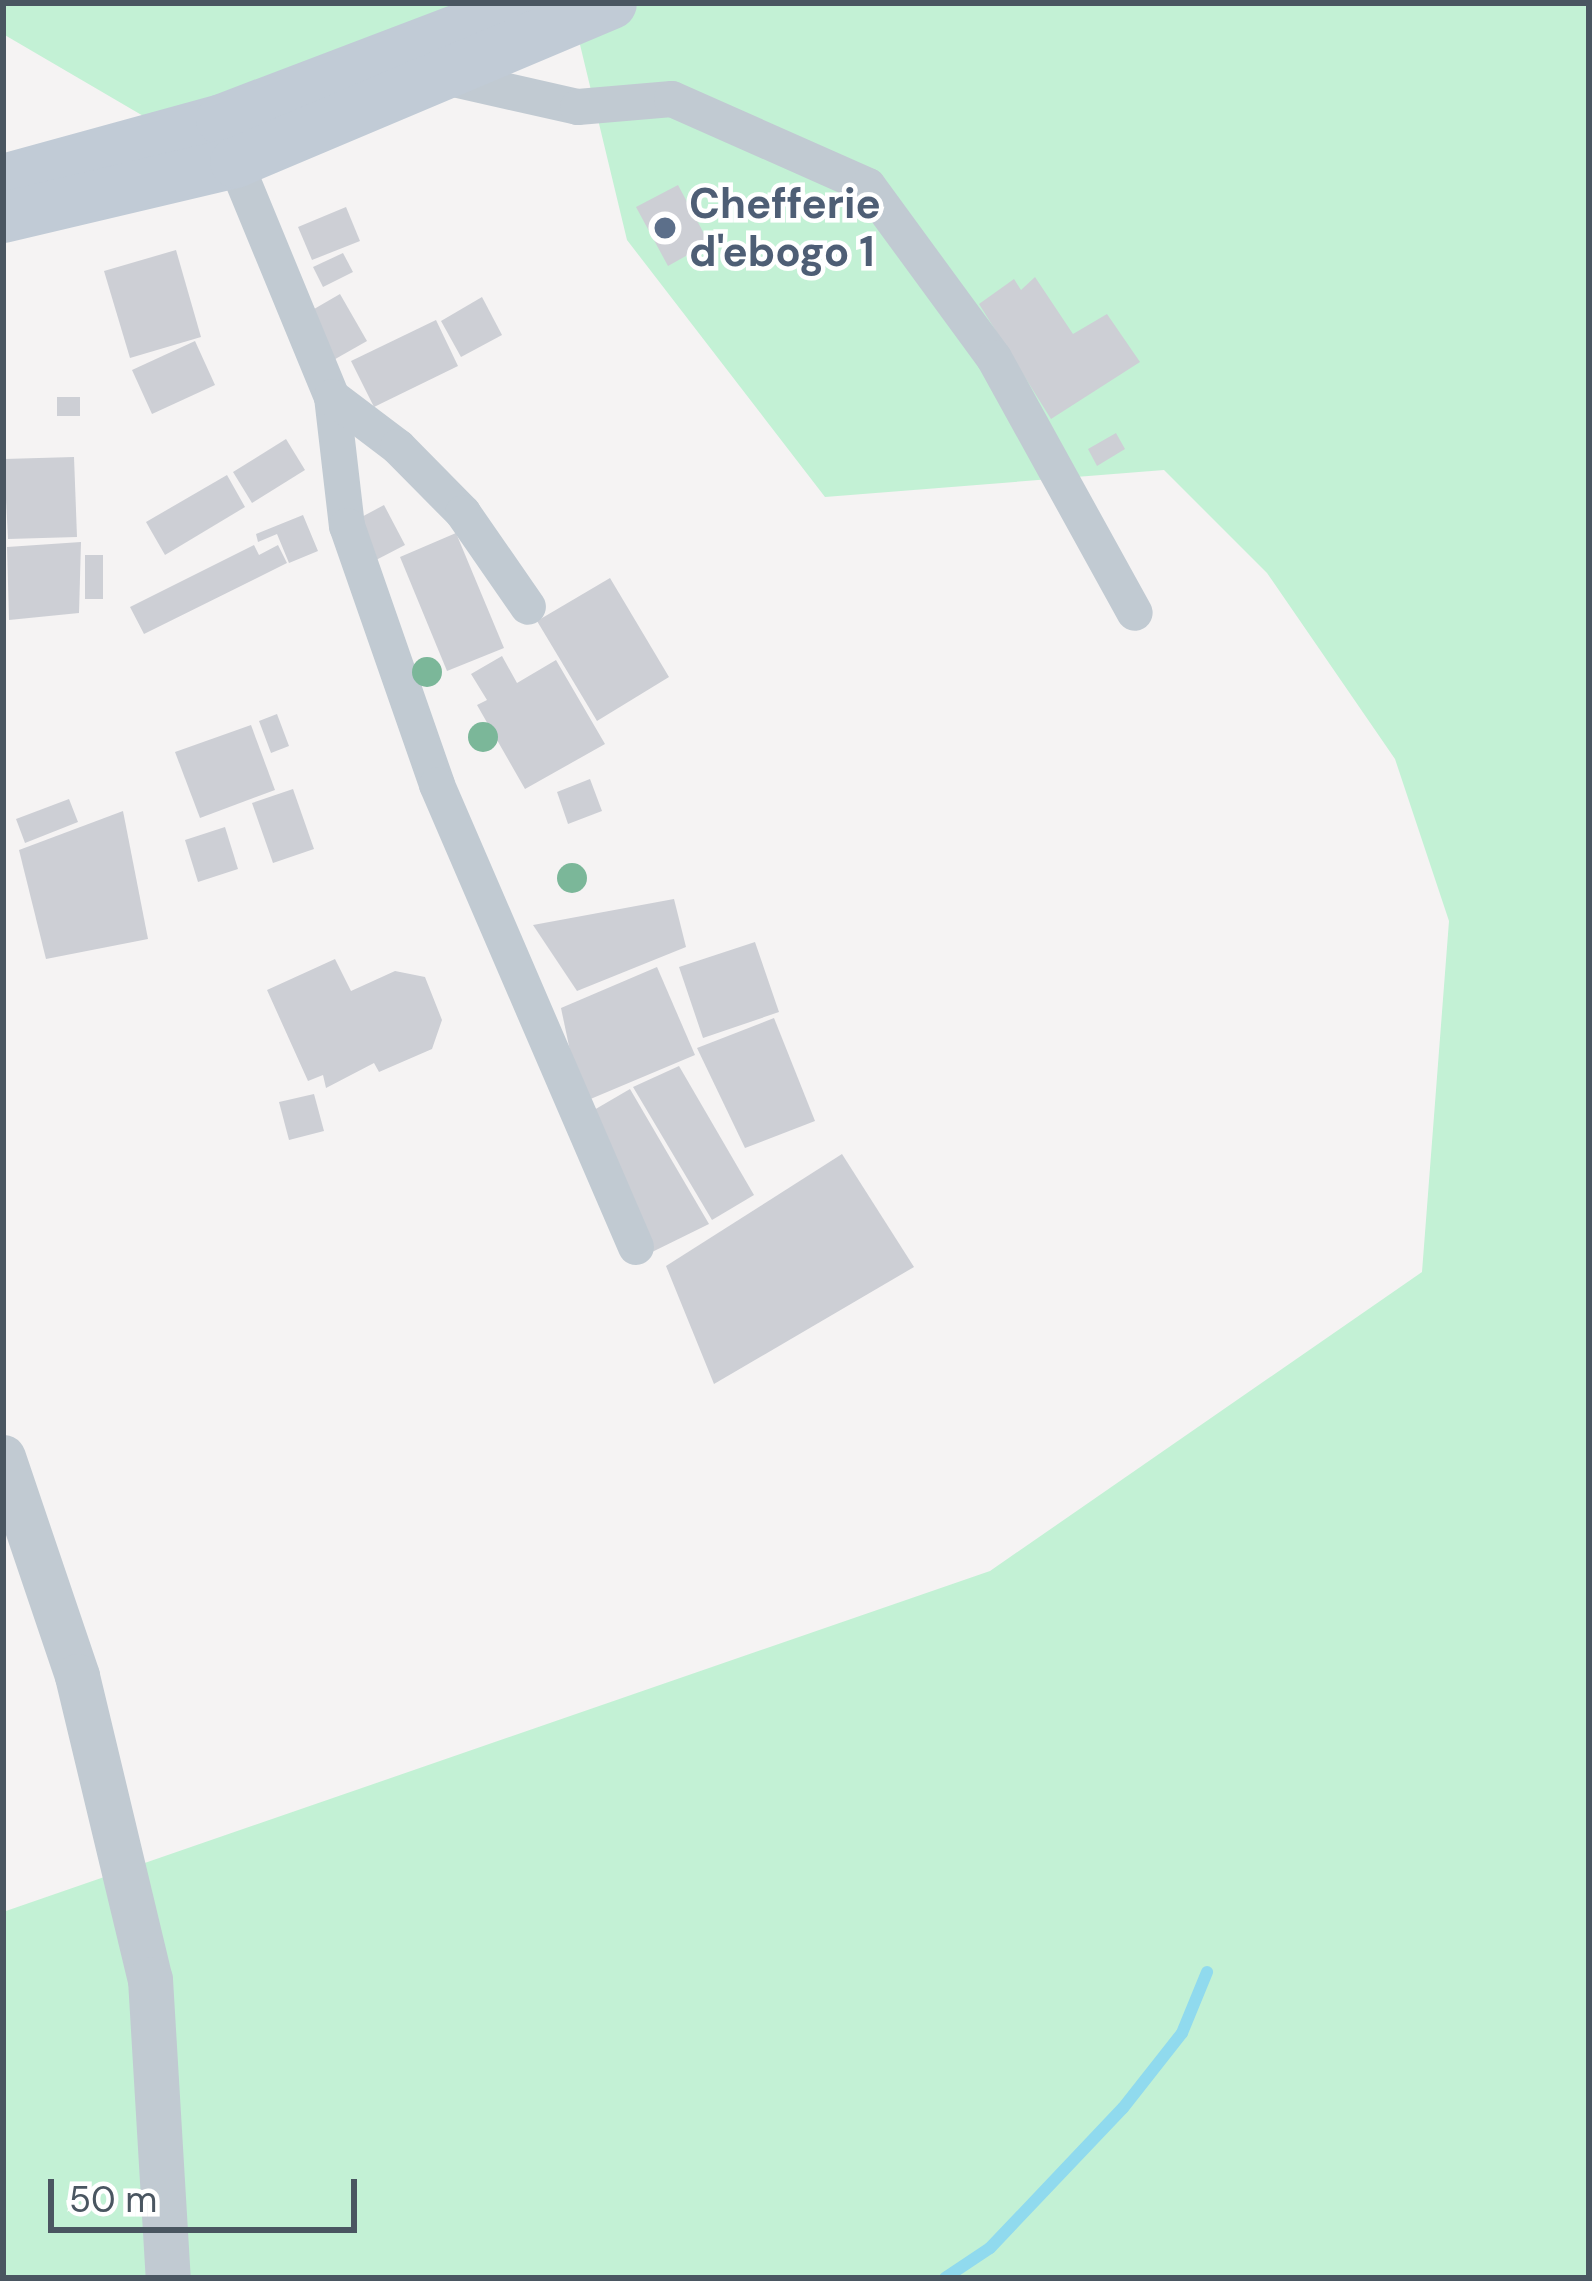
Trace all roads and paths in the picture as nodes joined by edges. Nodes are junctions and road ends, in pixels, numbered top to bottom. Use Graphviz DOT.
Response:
graph roads {
  1 [pos="527,3"];
  2 [pos="611,3"];
  3 [pos="448,78"];
  4 [pos="235,162"];
  5 [pos="3,178"];
  6 [pos="3,217"];
  7 [pos="332,397"];
  8 [pos="528,607"];
  9 [pos="1136,613"];
  10 [pos="636,1246"];
  11 [pos="3,1457"];
  12 [pos="168,2278"];
  1 -- 5 [label="main road"];
  2 -- 3 [label="main road"];
  3 -- 4 [label="main road"];
  3 -- 9 [label="street"];
  4 -- 6 [label="main road"];
  4 -- 7 [label="street"];
  7 -- 8 [label="street"];
  7 -- 10 [label="street"];
  11 -- 12 [label="street"];
}
